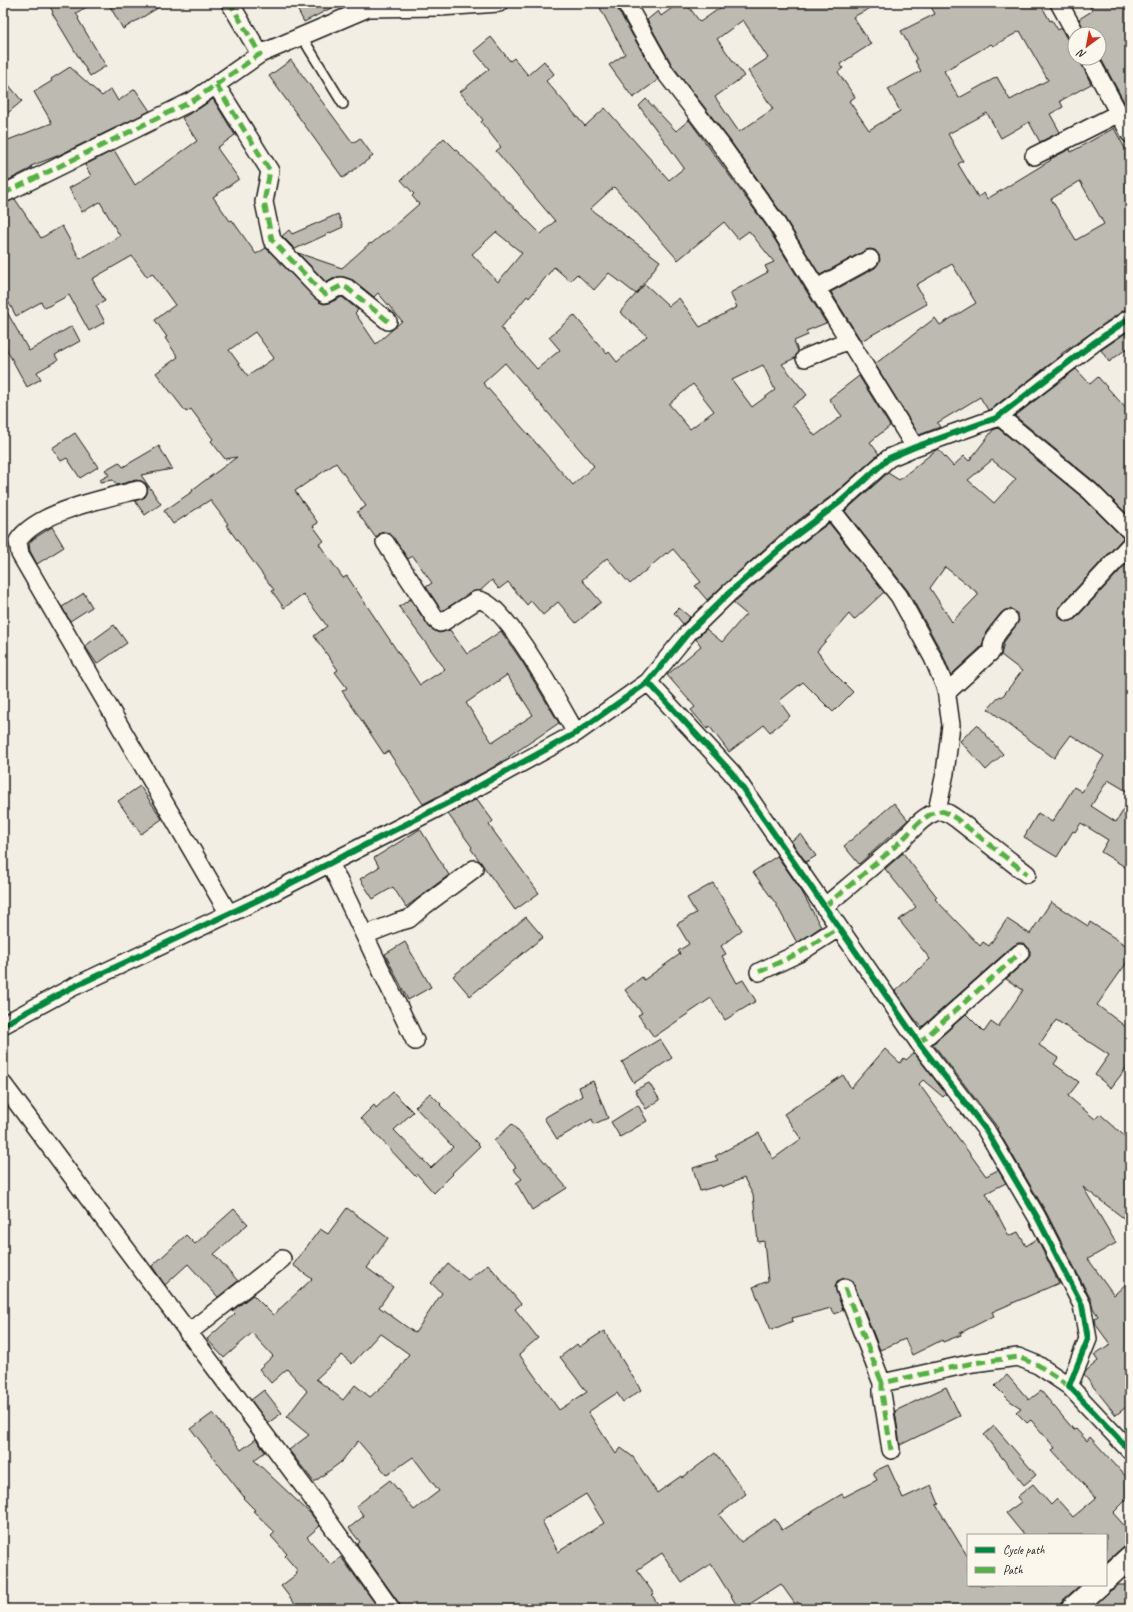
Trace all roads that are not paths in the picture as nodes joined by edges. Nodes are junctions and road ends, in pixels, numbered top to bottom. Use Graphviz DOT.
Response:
graph roads {
  1 [pos="230,3"];
  2 [pos="500,3"];
  3 [pos="626,3"];
  4 [pos="1059,3"];
  5 [pos="1072,26"];
  6 [pos="302,37"];
  7 [pos="260,54"];
  8 [pos="1093,66"];
  9 [pos="216,84"];
  10 [pos="342,104"];
  11 [pos="1119,113"];
  12 [pos="1130,134"];
  13 [pos="1034,156"];
  14 [pos="3,194"];
  15 [pos="870,259"];
  16 [pos="817,288"];
  17 [pos="1130,318"];
  18 [pos="388,321"];
  19 [pos="849,340"];
  20 [pos="805,358"];
  21 [pos="999,416"];
  22 [pos="915,447"];
  23 [pos="138,490"];
  24 [pos="831,509"];
  25 [pos="1130,531"];
  26 [pos="385,542"];
  27 [pos="1130,544"];
  28 [pos="1068,612"];
  29 [pos="1009,619"];
  30 [pos="648,682"];
  31 [pos="947,692"];
  32 [pos="576,733"];
  33 [pos="937,811"];
  34 [pos="330,863"];
  35 [pos="474,869"];
  36 [pos="1027,874"];
  37 [pos="824,907"];
  38 [pos="230,914"];
  39 [pos="838,928"];
  40 [pos="364,935"];
  41 [pos="1020,953"];
  42 [pos="759,972"];
  43 [pos="3,1026"];
  44 [pos="415,1041"];
  45 [pos="919,1044"];
  46 [pos="3,1084"];
  47 [pos="282,1260"];
  48 [pos="845,1288"];
  49 [pos="188,1333"];
  50 [pos="882,1384"];
  51 [pos="1069,1386"];
  52 [pos="891,1450"];
  53 [pos="1130,1451"];
  54 [pos="1130,1557"];
  55 [pos="1107,1578"];
  56 [pos="1098,1586"];
  57 [pos="390,1609"];
  58 [pos="1072,1609"];
  1 -- 7 [label="street"];
  2 -- 6 [label="street"];
  3 -- 16 [label="street"];
  4 -- 5 [label="street"];
  6 -- 7 [label="street"];
  6 -- 10 [label="lane"];
  7 -- 9 [label="street"];
  8 -- 11 [label="street"];
  9 -- 14 [label="street"];
  9 -- 18 [label="street"];
  11 -- 12 [label="street"];
  11 -- 13 [label="street"];
  15 -- 16 [label="street"];
  16 -- 19 [label="street"];
  17 -- 21 [label="street"];
  19 -- 20 [label="street"];
  19 -- 22 [label="street"];
  21 -- 22 [label="street"];
  21 -- 25 [label="street"];
  22 -- 24 [label="street"];
  23 -- 38 [label="street"];
  24 -- 30 [label="street"];
  24 -- 31 [label="street"];
  26 -- 32 [label="street"];
  27 -- 28 [label="street"];
  29 -- 31 [label="street"];
  30 -- 32 [label="street"];
  30 -- 37 [label="street"];
  31 -- 33 [label="street"];
  32 -- 34 [label="street"];
  33 -- 36 [label="street"];
  33 -- 37 [label="street"];
  34 -- 38 [label="street"];
  34 -- 40 [label="street"];
  35 -- 40 [label="street"];
  37 -- 39 [label="street"];
  38 -- 43 [label="street"];
  39 -- 42 [label="street"];
  39 -- 45 [label="street"];
  40 -- 44 [label="street"];
  41 -- 45 [label="street"];
  45 -- 51 [label="street"];
  46 -- 49 [label="street"];
  47 -- 49 [label="street"];
  48 -- 50 [label="street"];
  49 -- 57 [label="street"];
  50 -- 51 [label="street"];
  50 -- 52 [label="street"];
  51 -- 53 [label="street"];
  54 -- 55 [label="street"];
  56 -- 58 [label="street"];
}
